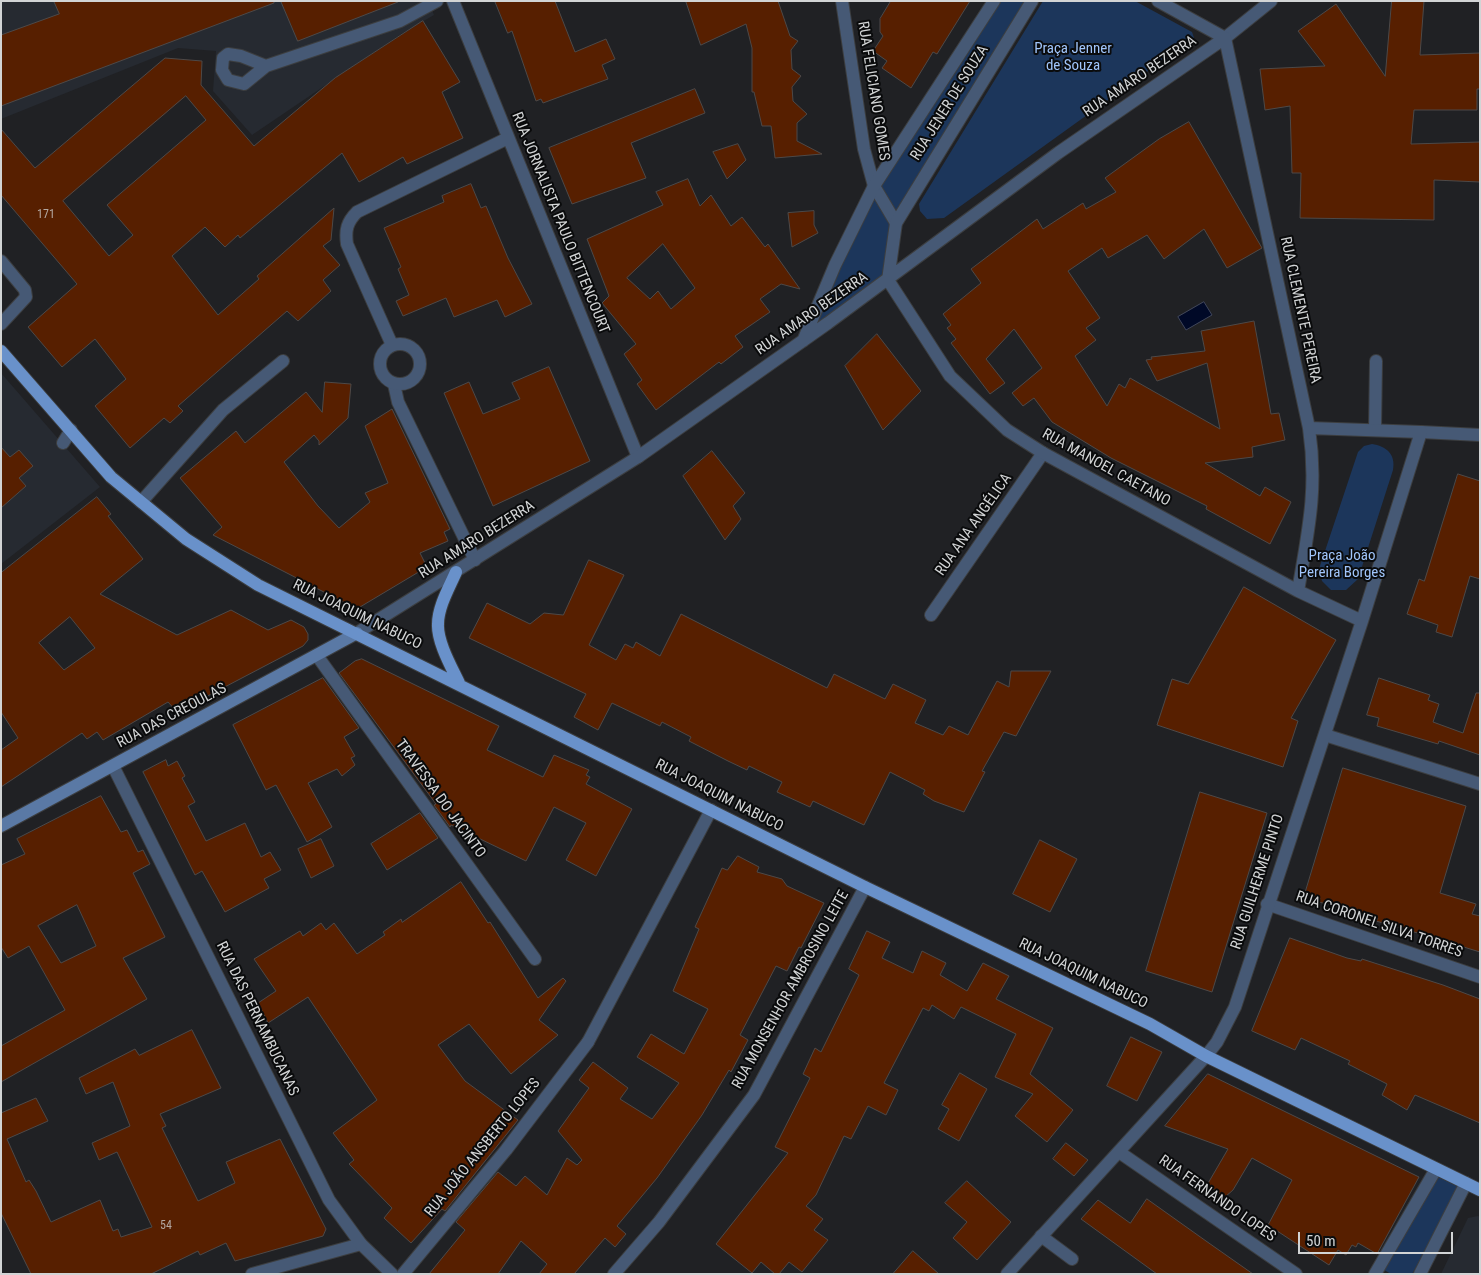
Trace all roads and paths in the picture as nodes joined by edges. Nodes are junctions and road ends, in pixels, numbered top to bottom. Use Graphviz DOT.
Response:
graph roads {
  1 [pos="437,1"];
  2 [pos="453,1"];
  3 [pos="842,1"];
  4 [pos="994,1"];
  5 [pos="1032,1"];
  6 [pos="1158,1"];
  7 [pos="1272,1"];
  8 [pos="1225,38"];
  9 [pos="266,66"];
  10 [pos="508,138"];
  11 [pos="874,186"];
  12 [pos="896,223"];
  13 [pos="1,261"];
  14 [pos="888,280"];
  15 [pos="1,324"];
  16 [pos="803,341"];
  17 [pos="392,345"];
  18 [pos="1,351"];
  19 [pos="284,361"];
  20 [pos="1376,361"];
  21 [pos="394,384"];
  22 [pos="1309,428"];
  23 [pos="71,430"];
  24 [pos="1375,430"];
  25 [pos="1421,432"];
  26 [pos="1480,435"];
  27 [pos="63,444"];
  28 [pos="1044,453"];
  29 [pos="638,457"];
  30 [pos="141,502"];
  31 [pos="475,560"];
  32 [pos="456,572"];
  33 [pos="1298,591"];
  34 [pos="930,616"];
  35 [pos="1362,621"];
  36 [pos="357,634"];
  37 [pos="318,657"];
  38 [pos="459,683"];
  39 [pos="1325,734"];
  40 [pos="113,766"];
  41 [pos="1480,784"];
  42 [pos="712,810"];
  43 [pos="1,826"];
  44 [pos="865,888"];
  45 [pos="1268,904"];
  46 [pos="535,960"];
  47 [pos="1480,977"];
  48 [pos="1206,1056"];
  49 [pos="1119,1152"];
  50 [pos="1436,1169"];
  51 [pos="1466,1183"];
  52 [pos="1480,1190"];
  53 [pos="1040,1236"];
  54 [pos="361,1244"];
  55 [pos="1072,1259"];
  56 [pos="252,1274"];
  57 [pos="392,1274"];
  58 [pos="402,1274"];
  59 [pos="614,1274"];
  60 [pos="1007,1274"];
  61 [pos="1296,1274"];
  62 [pos="1375,1274"];
  63 [pos="1420,1274"];
  1 -- 9 [label="street"];
  2 -- 10 [label="street, RUA JORNALISTA PAULO BITTENCOURT"];
  3 -- 11 [label="street, RUA FELICIANO GOMES"];
  4 -- 11 [label="street, RUA JENER DE SOUZA"];
  5 -- 12 [label="street, RUA JENER DE SOUZA"];
  6 -- 8 [label="street"];
  7 -- 8 [label="street, RUA AMARO BEZERRA"];
  8 -- 14 [label="street, RUA AMARO BEZERRA"];
  8 -- 22 [label="street, RUA CLEMENTE PEREIRA"];
  10 -- 17 [label="street"];
  10 -- 29 [label="street, RUA JORNALISTA PAULO BITTENCOURT"];
  11 -- 12 [label="street"];
  11 -- 16 [label="street, RUA JENER DE SOUZA"];
  12 -- 14 [label="street, RUA JENER DE SOUZA"];
  13 -- 15 [label="street"];
  14 -- 16 [label="street, RUA AMARO BEZERRA"];
  14 -- 28 [label="street, RUA MANOEL CAETANO"];
  16 -- 29 [label="street, RUA AMARO BEZERRA"];
  17 -- 21 [label="street"];
  17 -- 21 [label="street"];
  18 -- 23 [label="main road, RUA JOAQUIM NABUCO"];
  19 -- 30 [label="street"];
  20 -- 24 [label="street"];
  21 -- 31 [label="street"];
  22 -- 24 [label="street"];
  22 -- 33 [label="street, RUA CLEMENTE PEREIRA"];
  23 -- 27 [label="street"];
  23 -- 30 [label="main road, RUA JOAQUIM NABUCO"];
  24 -- 25 [label="street"];
  25 -- 26 [label="street"];
  25 -- 35 [label="street, RUA GUILHERME PINTO"];
  28 -- 33 [label="street, RUA MANOEL CAETANO"];
  28 -- 34 [label="street, RUA ANA ANGÉLICA"];
  29 -- 31 [label="street, RUA AMARO BEZERRA"];
  30 -- 36 [label="main road, RUA JOAQUIM NABUCO"];
  31 -- 32 [label="street, RUA AMARO BEZERRA"];
  32 -- 36 [label="street, RUA AMARO BEZERRA"];
  32 -- 38 [label="main road"];
  33 -- 35 [label="street, RUA MANOEL CAETANO"];
  35 -- 39 [label="street, RUA GUILHERME PINTO"];
  36 -- 37 [label="main road, RUA DAS CREOULAS"];
  36 -- 38 [label="main road, RUA JOAQUIM NABUCO"];
  37 -- 40 [label="main road, RUA DAS CREOULAS"];
  37 -- 46 [label="street, TRAVESSA DO JACINTO"];
  38 -- 42 [label="main road, RUA JOAQUIM NABUCO"];
  39 -- 41 [label="street"];
  39 -- 45 [label="street, RUA GUILHERME PINTO"];
  40 -- 43 [label="main road, RUA DAS CREOULAS"];
  40 -- 54 [label="street, RUA DAS PERNAMBUCANAS"];
  42 -- 44 [label="main road, RUA JOAQUIM NABUCO"];
  42 -- 58 [label="street, RUA JOÃO ANSBERTO LOPES"];
  44 -- 48 [label="main road, RUA JOAQUIM NABUCO"];
  44 -- 59 [label="street, RUA MONSENHOR AMBROSINO LEITE"];
  45 -- 47 [label="street, RUA CORONEL SILVA TORRES"];
  45 -- 48 [label="street, RUA GUILHERME PINTO"];
  48 -- 49 [label="street, RUA GUILHERME PINTO"];
  48 -- 50 [label="main road, RUA JOAQUIM NABUCO"];
  49 -- 53 [label="street, RUA GUILHERME PINTO"];
  49 -- 61 [label="street, RUA FERNANDO LOPES"];
  50 -- 51 [label="main road, RUA JOAQUIM NABUCO"];
  50 -- 62 [label="street"];
  51 -- 52 [label="main road, RUA JOAQUIM NABUCO"];
  51 -- 63 [label="street"];
  53 -- 55 [label="street"];
  53 -- 60 [label="street, RUA GUILHERME PINTO"];
  54 -- 56 [label="street"];
  54 -- 57 [label="street, RUA DAS PERNAMBUCANAS"];
}
